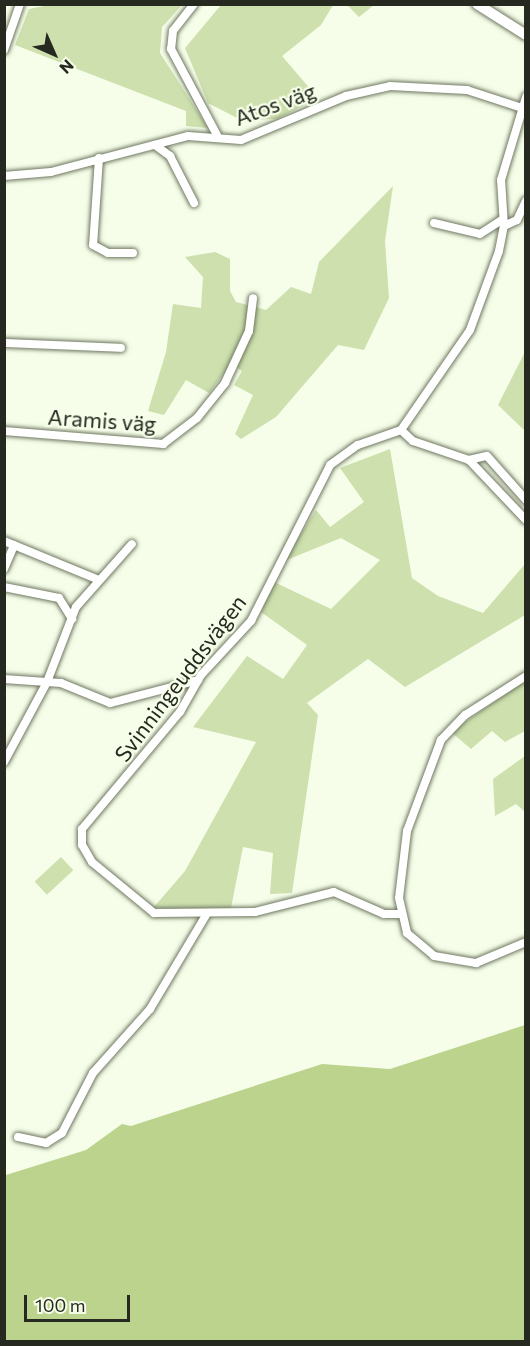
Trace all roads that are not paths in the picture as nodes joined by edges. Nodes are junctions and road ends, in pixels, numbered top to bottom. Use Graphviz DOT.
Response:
graph roads {
  1 [pos="20,4"];
  2 [pos="194,4"];
  3 [pos="477,4"];
  4 [pos="525,35"];
  5 [pos="4,50"];
  6 [pos="525,97"];
  7 [pos="522,108"];
  8 [pos="218,137"];
  9 [pos="154,145"];
  10 [pos="99,159"];
  11 [pos="4,176"];
  12 [pos="525,201"];
  13 [pos="194,203"];
  14 [pos="504,222"];
  15 [pos="434,223"];
  16 [pos="133,253"];
  17 [pos="253,298"];
  18 [pos="4,343"];
  19 [pos="121,348"];
  20 [pos="401,430"];
  21 [pos="4,431"];
  22 [pos="469,460"];
  23 [pos="525,500"];
  24 [pos="525,520"];
  25 [pos="4,541"];
  26 [pos="132,544"];
  27 [pos="14,545"];
  28 [pos="4,569"];
  29 [pos="99,580"];
  30 [pos="4,587"];
  31 [pos="72,619"];
  32 [pos="525,676"];
  33 [pos="4,679"];
  34 [pos="198,680"];
  35 [pos="47,682"];
  36 [pos="4,762"];
  37 [pos="401,914"];
  38 [pos="206,915"];
  39 [pos="525,942"];
  40 [pos="18,1137"];
  1 -- 5 [label="street"];
  2 -- 8 [label="street"];
  3 -- 4 [label="street"];
  6 -- 7 [label="street"];
  7 -- 8 [label="street, Atos väg"];
  7 -- 14 [label="street"];
  8 -- 9 [label="street, Atos väg"];
  9 -- 10 [label="street, Atos väg"];
  9 -- 13 [label="street"];
  10 -- 11 [label="street, Atos väg"];
  10 -- 16 [label="street"];
  12 -- 14 [label="street"];
  14 -- 15 [label="street"];
  14 -- 20 [label="street"];
  17 -- 21 [label="street, Aramis väg"];
  18 -- 19 [label="street"];
  20 -- 22 [label="street"];
  20 -- 34 [label="street, Svinningeuddsvägen"];
  22 -- 23 [label="street"];
  22 -- 24 [label="street"];
  25 -- 27 [label="street"];
  26 -- 29 [label="street"];
  27 -- 28 [label="street"];
  27 -- 29 [label="street"];
  29 -- 31 [label="street"];
  30 -- 31 [label="street"];
  31 -- 35 [label="street"];
  32 -- 37 [label="street"];
  33 -- 35 [label="street"];
  34 -- 35 [label="street"];
  34 -- 38 [label="street, Svinningeuddsvägen"];
  35 -- 36 [label="street"];
  37 -- 38 [label="street, Svinningeuddsvägen"];
  37 -- 39 [label="street"];
  38 -- 40 [label="street"];
}
